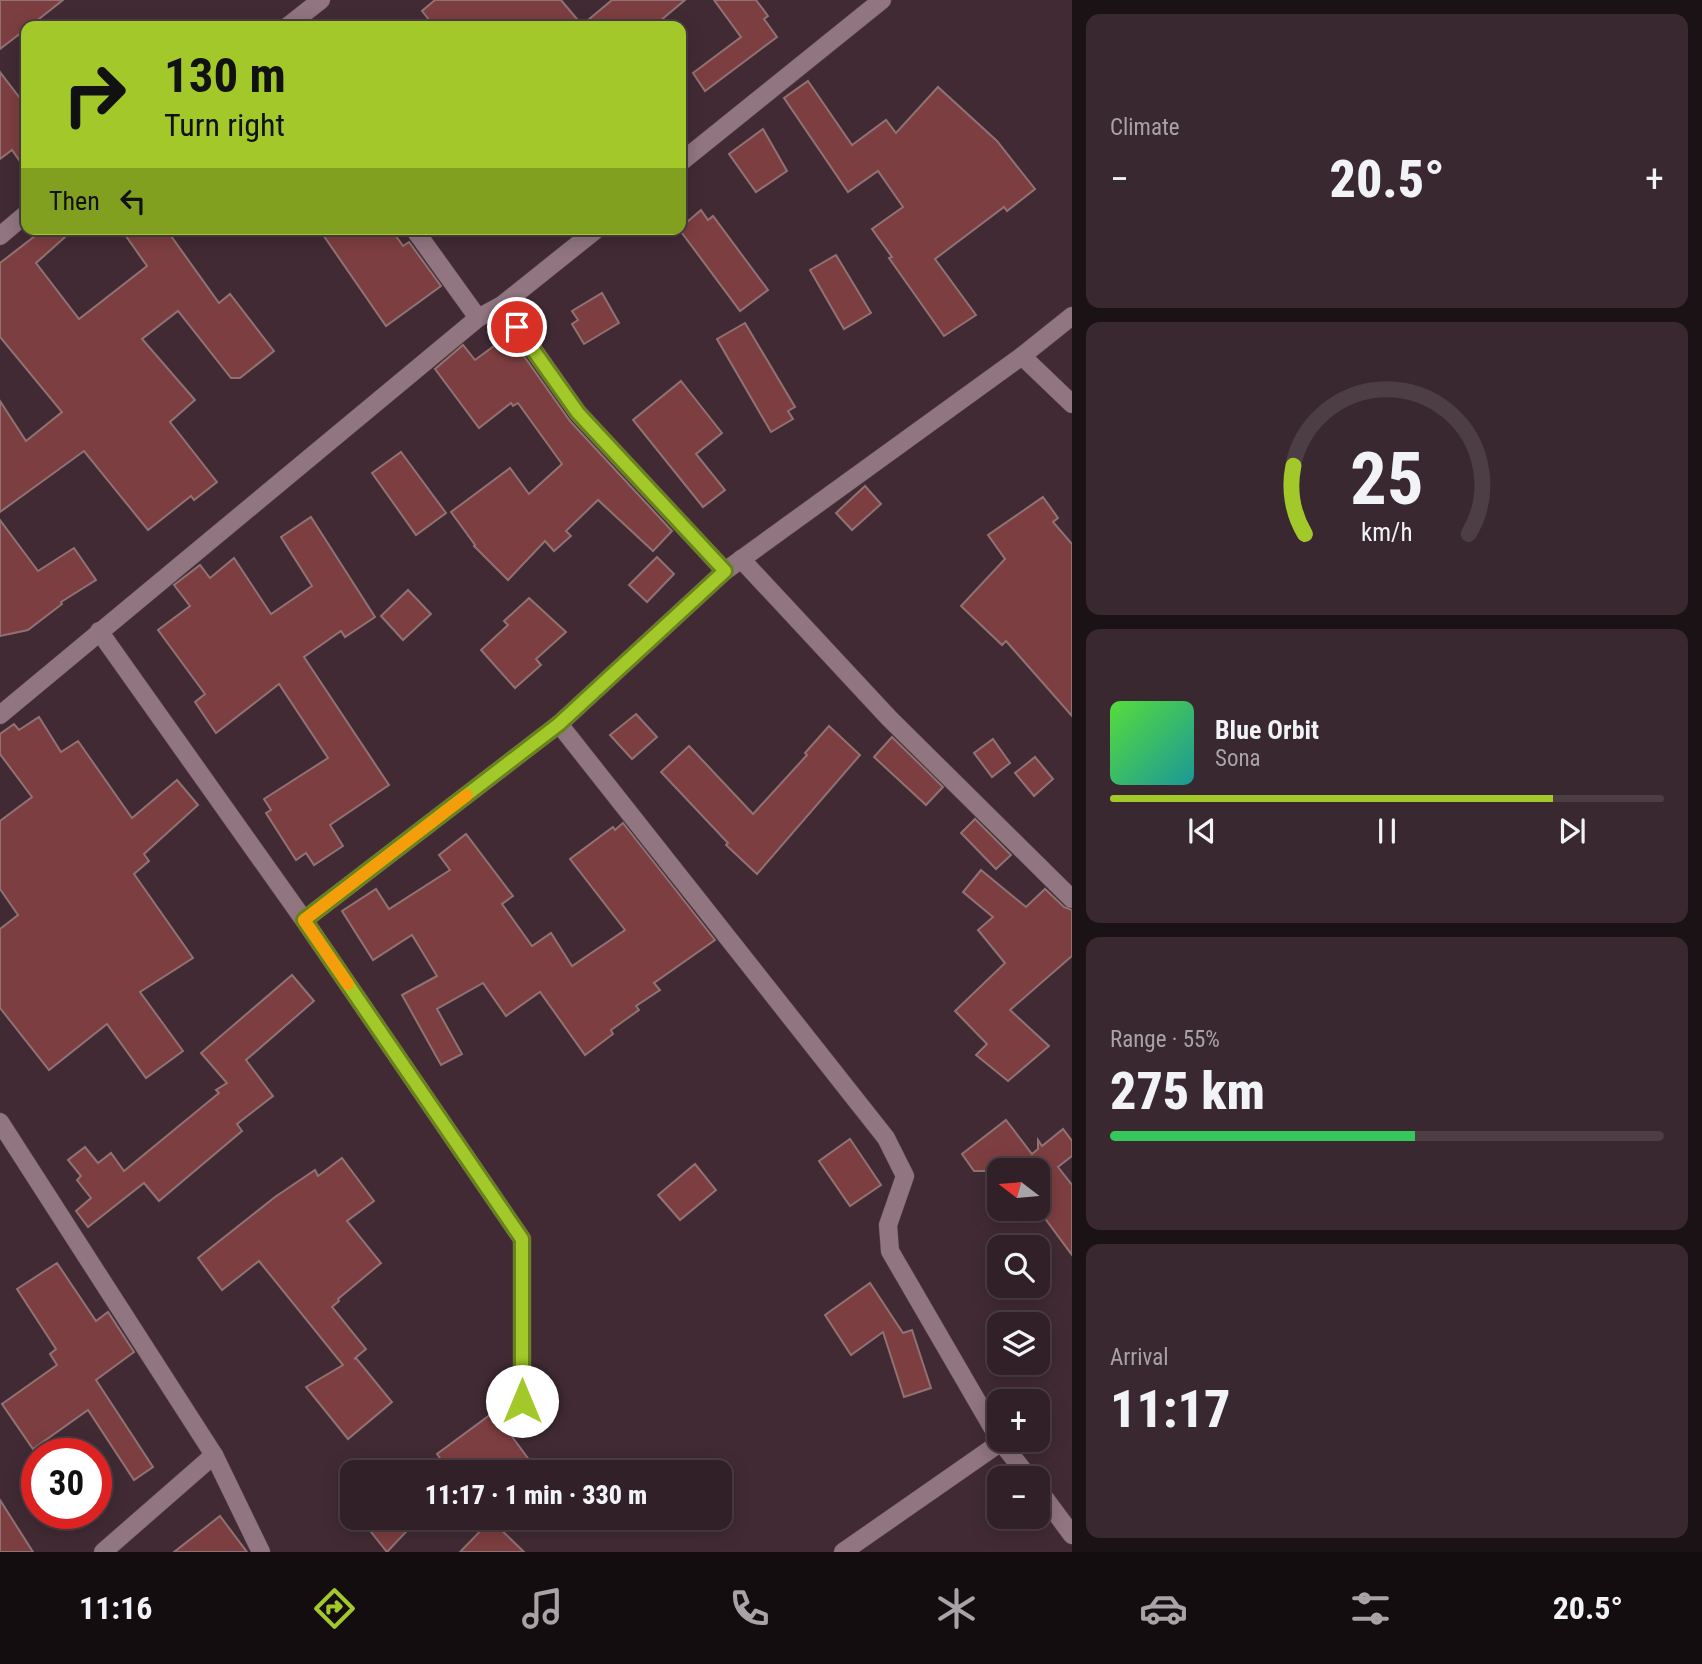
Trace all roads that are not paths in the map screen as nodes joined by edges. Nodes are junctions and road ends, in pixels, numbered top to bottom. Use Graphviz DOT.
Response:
graph roads {
  1 [pos="882,0"];
  2 [pos="317,1"];
  3 [pos="294,21"];
  4 [pos="686,158"];
  5 [pos="21,218"];
  6 [pos="419,235"];
  7 [pos="590,235"];
  8 [pos="0,236"];
  9 [pos="502,305"];
  10 [pos="1072,316"];
  11 [pos="478,318"];
  12 [pos="1022,356"];
  13 [pos="1072,404"];
  14 [pos="741,559"];
  15 [pos="725,571"];
  16 [pos="99,631"];
  17 [pos="0,715"];
  18 [pos="559,724"];
  19 [pos="1072,899"];
  20 [pos="304,920"];
  21 [pos="0,1122"];
  22 [pos="522,1401"];
  23 [pos="987,1418"];
  24 [pos="987,1449"];
  25 [pos="1009,1452"];
  26 [pos="214,1455"];
  27 [pos="1020,1466"];
  28 [pos="1050,1505"];
  29 [pos="1072,1535"];
  30 [pos="103,1552"];
  31 [pos="261,1552"];
  32 [pos="843,1552"];
  1 -- 4 [label="street"];
  2 -- 3 [label="street"];
  5 -- 8 [label="street"];
  6 -- 11 [label="street"];
  7 -- 9 [label="street"];
  9 -- 11 [label="street"];
  9 -- 15 [label="street"];
  10 -- 12 [label="street"];
  11 -- 16 [label="street"];
  12 -- 13 [label="street"];
  12 -- 14 [label="street"];
  14 -- 15 [label="street"];
  14 -- 19 [label="street"];
  15 -- 18 [label="street"];
  16 -- 17 [label="street"];
  16 -- 20 [label="street"];
  18 -- 20 [label="street"];
  18 -- 23 [label="street"];
  20 -- 22 [label="street"];
  21 -- 26 [label="street"];
  24 -- 32 [label="street"];
  25 -- 27 [label="street"];
  26 -- 30 [label="street"];
  26 -- 31 [label="street"];
  28 -- 29 [label="street"];
}
